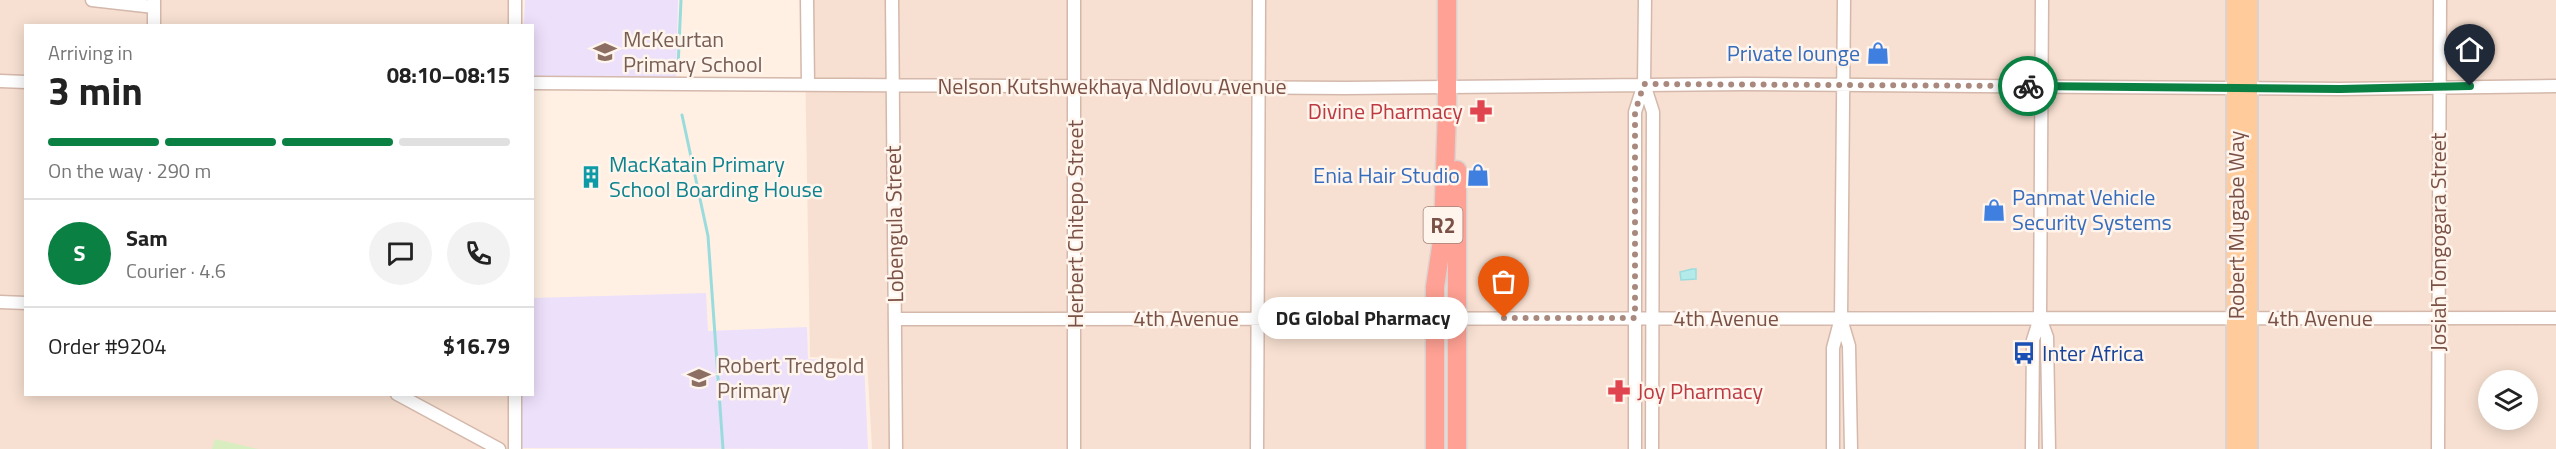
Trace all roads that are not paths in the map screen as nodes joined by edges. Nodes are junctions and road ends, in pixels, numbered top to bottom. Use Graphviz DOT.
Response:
graph roads {
  1 [pos="92,0"];
  2 [pos="515,0"];
  3 [pos="807,0"];
  4 [pos="892,0"];
  5 [pos="1074,0"];
  6 [pos="1259,0"];
  7 [pos="1447,0"];
  8 [pos="1456,0"];
  9 [pos="1645,0"];
  10 [pos="1844,0"];
  11 [pos="2042,0"];
  12 [pos="2235,0"];
  13 [pos="2249,0"];
  14 [pos="2440,0"];
  15 [pos="154,4"];
  16 [pos="154,24"];
  17 [pos="515,24"];
  18 [pos="0,81"];
  19 [pos="24,82"];
  20 [pos="534,83"];
  21 [pos="808,84"];
  22 [pos="1644,84"];
  23 [pos="1844,84"];
  24 [pos="893,85"];
  25 [pos="1452,85"];
  26 [pos="1075,86"];
  27 [pos="2042,86"];
  28 [pos="2439,86"];
  29 [pos="2556,86"];
  30 [pos="1259,87"];
  31 [pos="2242,88"];
  32 [pos="0,302"];
  33 [pos="24,303"];
  34 [pos="1456,317"];
  35 [pos="1258,318"];
  36 [pos="1435,318"];
  37 [pos="1635,318"];
  38 [pos="1653,318"];
  39 [pos="1841,318"];
  40 [pos="2040,318"];
  41 [pos="2242,318"];
  42 [pos="2439,318"];
  43 [pos="2556,318"];
  44 [pos="1074,319"];
  45 [pos="896,320"];
  46 [pos="401,396"];
  47 [pos="515,396"];
  48 [pos="499,449"];
  49 [pos="515,449"];
  50 [pos="896,449"];
  51 [pos="1074,449"];
  52 [pos="1257,449"];
  53 [pos="1435,449"];
  54 [pos="1457,449"];
  55 [pos="1635,449"];
  56 [pos="1653,449"];
  57 [pos="1833,449"];
  58 [pos="1851,449"];
  59 [pos="2032,449"];
  60 [pos="2049,449"];
  61 [pos="2235,449"];
  62 [pos="2249,449"];
  63 [pos="2438,449"];
  1 -- 15 [label="street"];
  2 -- 17 [label="street"];
  3 -- 21 [label="street"];
  4 -- 24 [label="street, Lobengula Street"];
  5 -- 26 [label="street, Herbert Chitepo Street"];
  6 -- 30 [label="street"];
  7 -- 25 [label="highway, R2"];
  8 -- 25 [label="highway, R2"];
  9 -- 22 [label="street"];
  10 -- 23 [label="street"];
  11 -- 27 [label="street"];
  12 -- 31 [label="main road, Robert Mugabe Way"];
  13 -- 31 [label="main road, Robert Mugabe Way"];
  14 -- 28 [label="street, Josiah Tongogara Street"];
  15 -- 16 [label="street"];
  18 -- 19 [label="street"];
  20 -- 21 [label="street, Nelson Kutshwekhaya Ndlovu Avenue"];
  21 -- 24 [label="street, Nelson Kutshwekhaya Ndlovu Avenue"];
  22 -- 23 [label="street, Nelson Kutshwekhaya Ndlovu Avenue"];
  22 -- 25 [label="street, Nelson Kutshwekhaya Ndlovu Avenue"];
  22 -- 37 [label="street"];
  22 -- 38 [label="street"];
  23 -- 27 [label="street, Nelson Kutshwekhaya Ndlovu Avenue"];
  23 -- 39 [label="street"];
  24 -- 26 [label="street, Nelson Kutshwekhaya Ndlovu Avenue"];
  24 -- 45 [label="street, Lobengula Street"];
  25 -- 30 [label="street, Nelson Kutshwekhaya Ndlovu Avenue"];
  25 -- 34 [label="highway, R2"];
  25 -- 36 [label="highway, R2"];
  26 -- 30 [label="street, Nelson Kutshwekhaya Ndlovu Avenue"];
  26 -- 44 [label="street, Herbert Chitepo Street"];
  27 -- 31 [label="street, Nelson Kutshwekhaya Ndlovu Avenue"];
  27 -- 40 [label="street"];
  28 -- 29 [label="street, Nelson Kutshwekhaya Ndlovu Avenue"];
  28 -- 31 [label="street, Nelson Kutshwekhaya Ndlovu Avenue"];
  28 -- 42 [label="street, Josiah Tongogara Street"];
  30 -- 35 [label="street"];
  31 -- 41 [label="main road, Robert Mugabe Way"];
  32 -- 33 [label="street"];
  34 -- 36 [label="street, 4th Avenue"];
  34 -- 37 [label="street, 4th Avenue"];
  34 -- 54 [label="highway, R2"];
  35 -- 36 [label="street, 4th Avenue"];
  35 -- 44 [label="street, 4th Avenue"];
  35 -- 52 [label="street"];
  36 -- 53 [label="highway, R2"];
  37 -- 38 [label="street, 4th Avenue"];
  37 -- 55 [label="street"];
  38 -- 39 [label="street, 4th Avenue"];
  38 -- 56 [label="street"];
  39 -- 40 [label="street, 4th Avenue"];
  39 -- 57 [label="street"];
  39 -- 58 [label="street"];
  40 -- 41 [label="street, 4th Avenue"];
  40 -- 59 [label="street"];
  40 -- 60 [label="street"];
  41 -- 42 [label="street, 4th Avenue"];
  41 -- 61 [label="main road, Robert Mugabe Way"];
  41 -- 62 [label="main road, Robert Mugabe Way"];
  42 -- 43 [label="street, 4th Avenue"];
  42 -- 63 [label="street, Josiah Tongogara Street"];
  44 -- 45 [label="street, 4th Avenue"];
  44 -- 51 [label="street, Herbert Chitepo Street"];
  45 -- 50 [label="street, Lobengula Street"];
  46 -- 48 [label="street"];
  47 -- 49 [label="street"];
}
